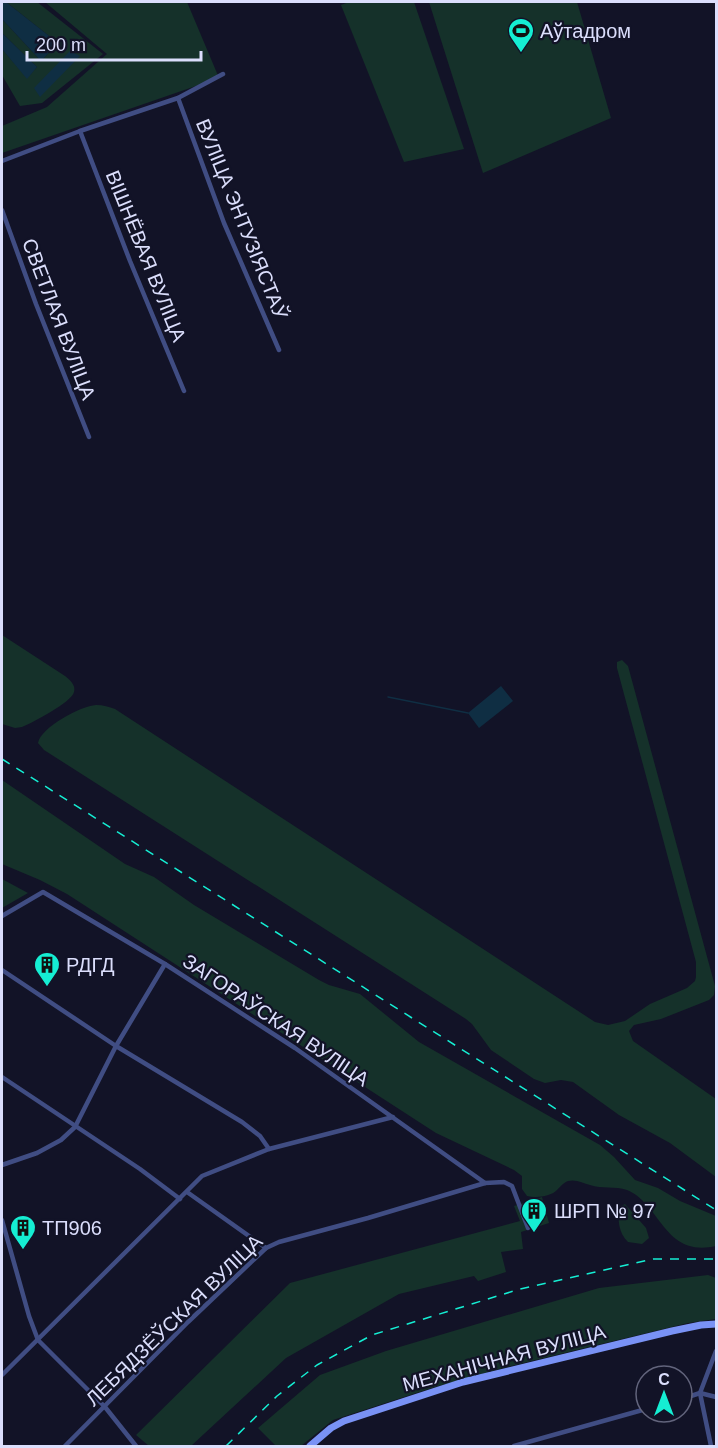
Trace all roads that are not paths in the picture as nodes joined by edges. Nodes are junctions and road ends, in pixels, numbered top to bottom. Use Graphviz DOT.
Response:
graph roads {
  1 [pos="223,74"];
  2 [pos="178,98"];
  3 [pos="80,131"];
  4 [pos="2,161"];
  5 [pos="2,210"];
  6 [pos="279,350"];
  7 [pos="184,391"];
  8 [pos="89,438"];
  9 [pos="2,916"];
  10 [pos="165,964"];
  11 [pos="2,970"];
  12 [pos="116,1046"];
  13 [pos="2,1077"];
  14 [pos="393,1117"];
  15 [pos="75,1127"];
  16 [pos="269,1149"];
  17 [pos="2,1165"];
  18 [pos="485,1183"];
  19 [pos="187,1192"];
  20 [pos="180,1199"];
  21 [pos="2,1220"];
  22 [pos="528,1228"];
  23 [pos="266,1248"];
  24 [pos="717,1324"];
  25 [pos="38,1340"];
  26 [pos="717,1351"];
  27 [pos="2,1376"];
  28 [pos="700,1393"];
  29 [pos="694,1395"];
  30 [pos="717,1397"];
  31 [pos="105,1407"];
  32 [pos="634,1412"];
  33 [pos="65,1446"];
  34 [pos="136,1446"];
  35 [pos="310,1446"];
  36 [pos="514,1446"];
  37 [pos="711,1446"];
  1 -- 2 [label="street"];
  2 -- 3 [label="street"];
  2 -- 6 [label="street, ВУЛІЦА ЭНТУЗІЯСТАЎ"];
  3 -- 4 [label="street"];
  3 -- 7 [label="street, ВІШНЁВАЯ ВУЛІЦА"];
  5 -- 8 [label="street, СВЕТЛАЯ ВУЛІЦА"];
  9 -- 10 [label="street, ЗАГОРАЎСКАЯ ВУЛІЦА"];
  10 -- 12 [label="street"];
  10 -- 14 [label="street, ЗАГОРАЎСКАЯ ВУЛІЦА"];
  11 -- 12 [label="street"];
  12 -- 15 [label="street"];
  12 -- 16 [label="street"];
  13 -- 15 [label="street"];
  14 -- 16 [label="street"];
  14 -- 18 [label="street, ЗАГОРАЎСКАЯ ВУЛІЦА"];
  15 -- 17 [label="street"];
  15 -- 20 [label="street"];
  16 -- 19 [label="street"];
  18 -- 22 [label="street, ЛЕБЯДЗЁЎСКАЯ ВУЛІЦА"];
  18 -- 23 [label="street, ЛЕБЯДЗЁЎСКАЯ ВУЛІЦА"];
  19 -- 20 [label="street"];
  19 -- 23 [label="street"];
  20 -- 25 [label="street"];
  21 -- 25 [label="street"];
  23 -- 31 [label="street, ЛЕБЯДЗЁЎСКАЯ ВУЛІЦА"];
  24 -- 35 [label="street, МЕХАНІЧНАЯ ВУЛІЦА"];
  25 -- 27 [label="street"];
  25 -- 31 [label="street"];
  26 -- 28 [label="street"];
  28 -- 29 [label="street"];
  28 -- 30 [label="street"];
  28 -- 37 [label="street"];
  31 -- 33 [label="street, ЛЕБЯДЗЁЎСКАЯ ВУЛІЦА"];
  31 -- 34 [label="street"];
  32 -- 36 [label="street"];
}
